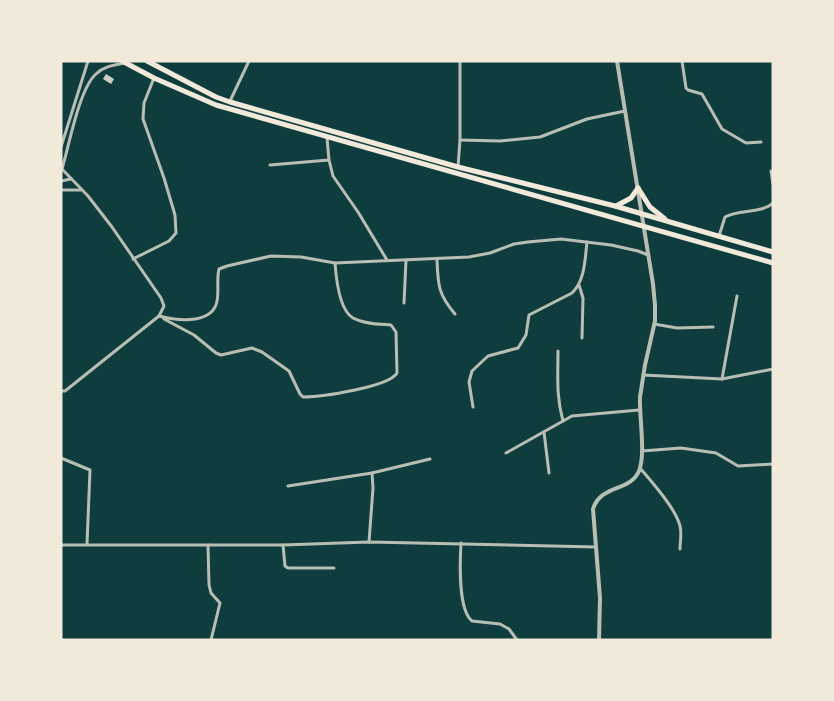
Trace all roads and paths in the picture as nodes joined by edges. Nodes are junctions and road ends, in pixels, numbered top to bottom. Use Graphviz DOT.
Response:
graph roads {
  1 [pos="88,61"];
  2 [pos="147,61"];
  3 [pos="249,61"];
  4 [pos="460,61"];
  5 [pos="618,61"];
  6 [pos="682,61"];
  7 [pos="124,62"];
  8 [pos="154,78"];
  9 [pos="230,102"];
  10 [pos="625,111"];
  11 [pos="326,138"];
  12 [pos="460,140"];
  13 [pos="761,142"];
  14 [pos="61,147"];
  15 [pos="329,160"];
  16 [pos="270,165"];
  17 [pos="458,167"];
  18 [pos="62,169"];
  19 [pos="771,171"];
  20 [pos="71,179"];
  21 [pos="61,181"];
  22 [pos="773,184"];
  23 [pos="638,188"];
  24 [pos="61,190"];
  25 [pos="82,190"];
  26 [pos="773,203"];
  27 [pos="615,206"];
  28 [pos="641,214"];
  29 [pos="668,221"];
  30 [pos="644,228"];
  31 [pos="719,237"];
  32 [pos="587,242"];
  33 [pos="773,252"];
  34 [pos="648,255"];
  35 [pos="133,259"];
  36 [pos="387,260"];
  37 [pos="406,260"];
  38 [pos="437,260"];
  39 [pos="335,263"];
  40 [pos="773,263"];
  41 [pos="579,284"];
  42 [pos="736,296"];
  43 [pos="404,303"];
  44 [pos="455,314"];
  45 [pos="159,316"];
  46 [pos="654,324"];
  47 [pos="713,327"];
  48 [pos="582,338"];
  49 [pos="558,351"];
  50 [pos="773,369"];
  51 [pos="643,375"];
  52 [pos="722,379"];
  53 [pos="61,391"];
  54 [pos="473,407"];
  55 [pos="639,410"];
  56 [pos="563,421"];
  57 [pos="544,432"];
  58 [pos="642,451"];
  59 [pos="506,453"];
  60 [pos="61,458"];
  61 [pos="430,459"];
  62 [pos="773,464"];
  63 [pos="640,468"];
  64 [pos="372,473"];
  65 [pos="549,474"];
  66 [pos="288,486"];
  67 [pos="369,542"];
  68 [pos="461,543"];
  69 [pos="87,544"];
  70 [pos="61,545"];
  71 [pos="208,545"];
  72 [pos="283,545"];
  73 [pos="596,547"];
  74 [pos="680,550"];
  75 [pos="334,568"];
  76 [pos="212,640"];
  77 [pos="517,640"];
  78 [pos="599,640"];
  1 -- 14 [label="street"];
  2 -- 9 [label="highway"];
  3 -- 9 [label="street"];
  4 -- 12 [label="street"];
  5 -- 10 [label="street"];
  6 -- 13 [label="street"];
  7 -- 8 [label="highway"];
  7 -- 18 [label="street"];
  8 -- 11 [label="highway"];
  8 -- 35 [label="street"];
  9 -- 17 [label="highway"];
  10 -- 12 [label="street"];
  10 -- 23 [label="street"];
  11 -- 15 [label="street"];
  11 -- 30 [label="highway"];
  12 -- 17 [label="street"];
  15 -- 16 [label="street"];
  15 -- 36 [label="street"];
  17 -- 27 [label="highway"];
  18 -- 20 [label="street"];
  19 -- 22 [label="street"];
  20 -- 21 [label="street"];
  20 -- 25 [label="street"];
  23 -- 27 [label="highway"];
  23 -- 28 [label="street"];
  23 -- 29 [label="highway"];
  24 -- 25 [label="street"];
  25 -- 35 [label="street"];
  26 -- 31 [label="street"];
  27 -- 28 [label="highway"];
  28 -- 29 [label="highway"];
  28 -- 30 [label="street"];
  29 -- 31 [label="highway"];
  30 -- 34 [label="street"];
  30 -- 40 [label="highway"];
  31 -- 33 [label="highway"];
  32 -- 34 [label="street"];
  32 -- 38 [label="street"];
  32 -- 41 [label="street"];
  34 -- 46 [label="street"];
  35 -- 45 [label="street"];
  36 -- 37 [label="street"];
  36 -- 39 [label="street"];
  37 -- 38 [label="street"];
  37 -- 43 [label="street"];
  38 -- 44 [label="street"];
  39 -- 45 [label="street"];
  39 -- 45 [label="street"];
  41 -- 48 [label="street"];
  41 -- 54 [label="street"];
  42 -- 52 [label="street"];
  45 -- 53 [label="street"];
  46 -- 47 [label="street"];
  46 -- 51 [label="street"];
  49 -- 56 [label="street"];
  50 -- 52 [label="street"];
  51 -- 52 [label="street"];
  51 -- 55 [label="street"];
  55 -- 56 [label="street"];
  55 -- 58 [label="street"];
  56 -- 57 [label="street"];
  57 -- 59 [label="street"];
  57 -- 65 [label="street"];
  58 -- 62 [label="street"];
  58 -- 63 [label="street"];
  60 -- 69 [label="street"];
  61 -- 64 [label="street"];
  63 -- 73 [label="street"];
  63 -- 74 [label="street"];
  64 -- 66 [label="street"];
  64 -- 67 [label="street"];
  67 -- 68 [label="street"];
  67 -- 72 [label="street"];
  68 -- 73 [label="street"];
  68 -- 77 [label="street"];
  69 -- 70 [label="street"];
  69 -- 71 [label="street"];
  71 -- 72 [label="street"];
  71 -- 76 [label="street"];
  72 -- 75 [label="street"];
  73 -- 78 [label="street"];
}
